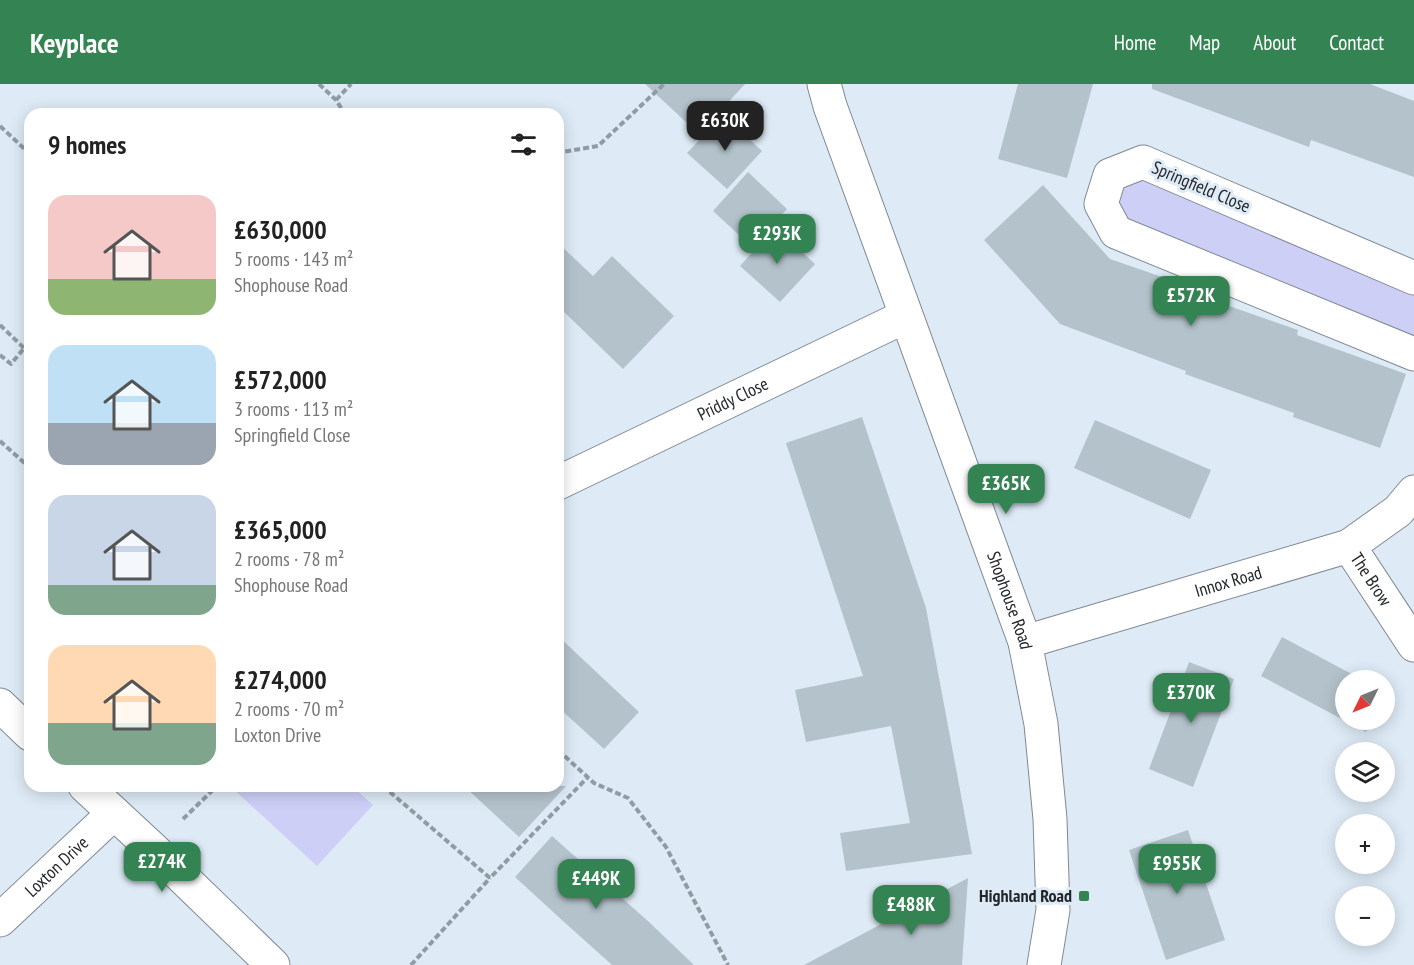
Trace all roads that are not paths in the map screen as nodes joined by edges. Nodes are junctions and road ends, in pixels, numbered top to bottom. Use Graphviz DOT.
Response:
graph roads {
  1 [pos="824,84"];
  2 [pos="1414,278"];
  3 [pos="906,316"];
  4 [pos="1414,354"];
  5 [pos="564,480"];
  6 [pos="1414,492"];
  7 [pos="1349,546"];
  8 [pos="1025,642"];
  9 [pos="1414,645"];
  10 [pos="0,705"];
  11 [pos="24,728"];
  12 [pos="91,792"];
  13 [pos="114,813"];
  14 [pos="0,920"];
  15 [pos="273,965"];
  16 [pos="1044,965"];
  1 -- 3 [label="street, Shophouse Road"];
  2 -- 4 [label="street, Springfield Close"];
  3 -- 5 [label="street, Priddy Close"];
  3 -- 8 [label="street, Shophouse Road"];
  6 -- 7 [label="street, Innox Road"];
  7 -- 8 [label="street, Innox Road"];
  7 -- 9 [label="street, The Brow"];
  8 -- 16 [label="street, Shophouse Road"];
  10 -- 11 [label="street"];
  12 -- 13 [label="street"];
  13 -- 14 [label="street, Loxton Drive"];
  13 -- 15 [label="street"];
}
